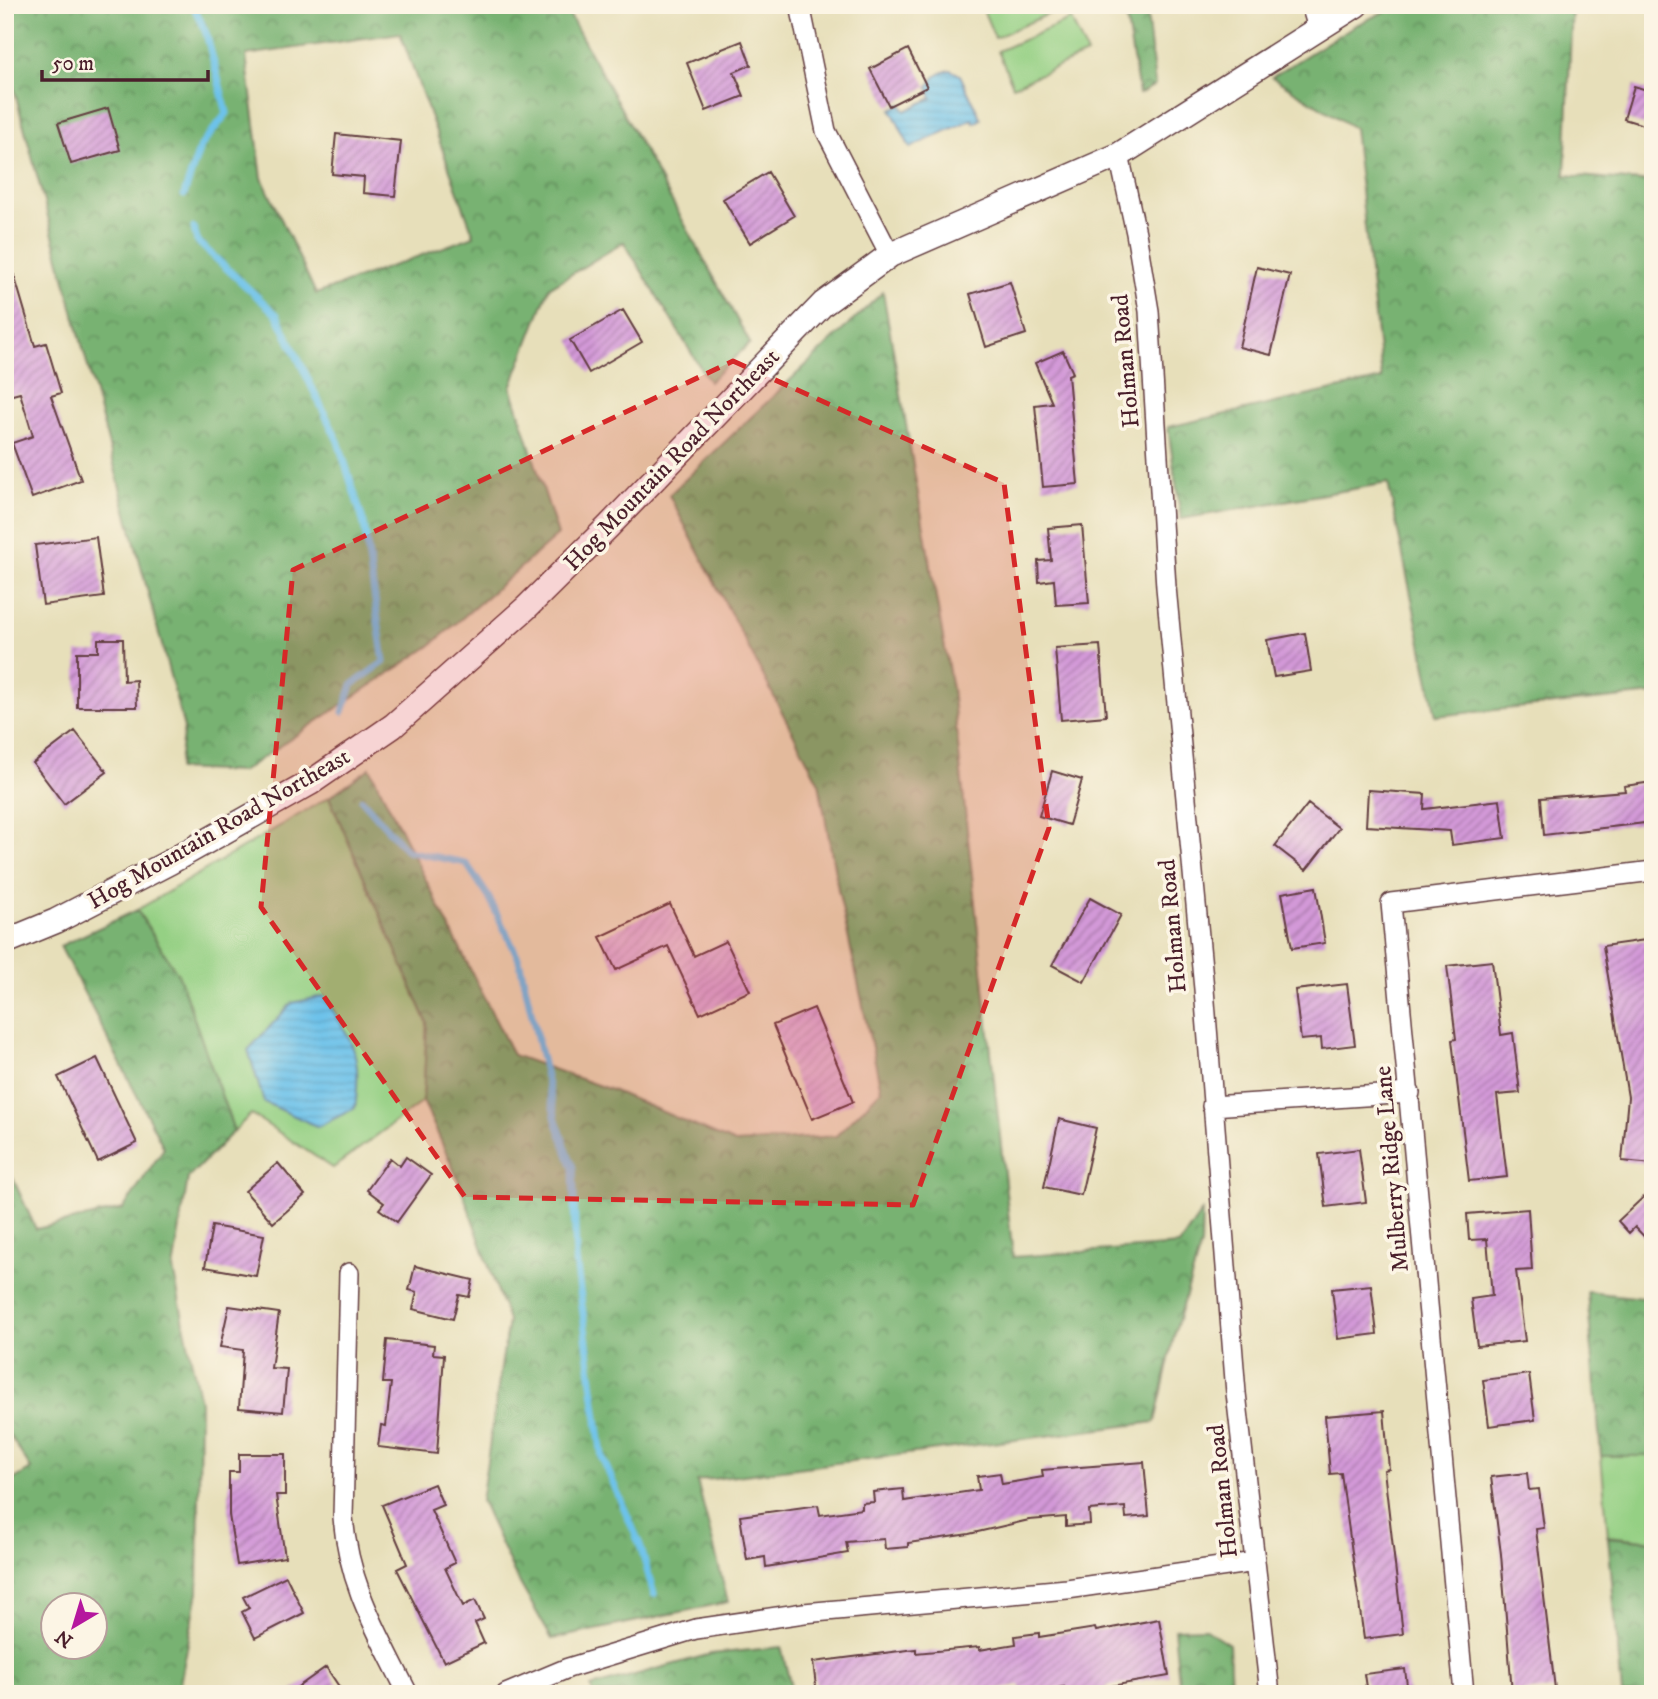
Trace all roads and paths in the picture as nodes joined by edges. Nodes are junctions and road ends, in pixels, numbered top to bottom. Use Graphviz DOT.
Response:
graph roads {
  1 [pos="800,5"];
  2 [pos="1356,5"];
  3 [pos="1315,17"];
  4 [pos="1119,155"];
  5 [pos="890,255"];
  6 [pos="1653,871"];
  7 [pos="5,942"];
  8 [pos="1410,1093"];
  9 [pos="1212,1106"];
  10 [pos="349,1273"];
  11 [pos="1255,1562"];
  12 [pos="408,1694"];
  13 [pos="506,1694"];
  14 [pos="1270,1694"];
  15 [pos="1464,1694"];
  1 -- 5 [label="street"];
  2 -- 3 [label="street, Hog Mountain Road Northeast"];
  3 -- 4 [label="street, Hog Mountain Road Northeast"];
  4 -- 5 [label="street, Hog Mountain Road Northeast"];
  4 -- 9 [label="street, Holman Road"];
  5 -- 7 [label="street, Hog Mountain Road Northeast"];
  6 -- 8 [label="street, Mulberry Ridge Lane"];
  8 -- 9 [label="street"];
  8 -- 15 [label="street, Mulberry Ridge Lane"];
  9 -- 11 [label="street, Holman Road"];
  10 -- 12 [label="street"];
  11 -- 13 [label="street"];
  11 -- 14 [label="street, Holman Road"];
}
